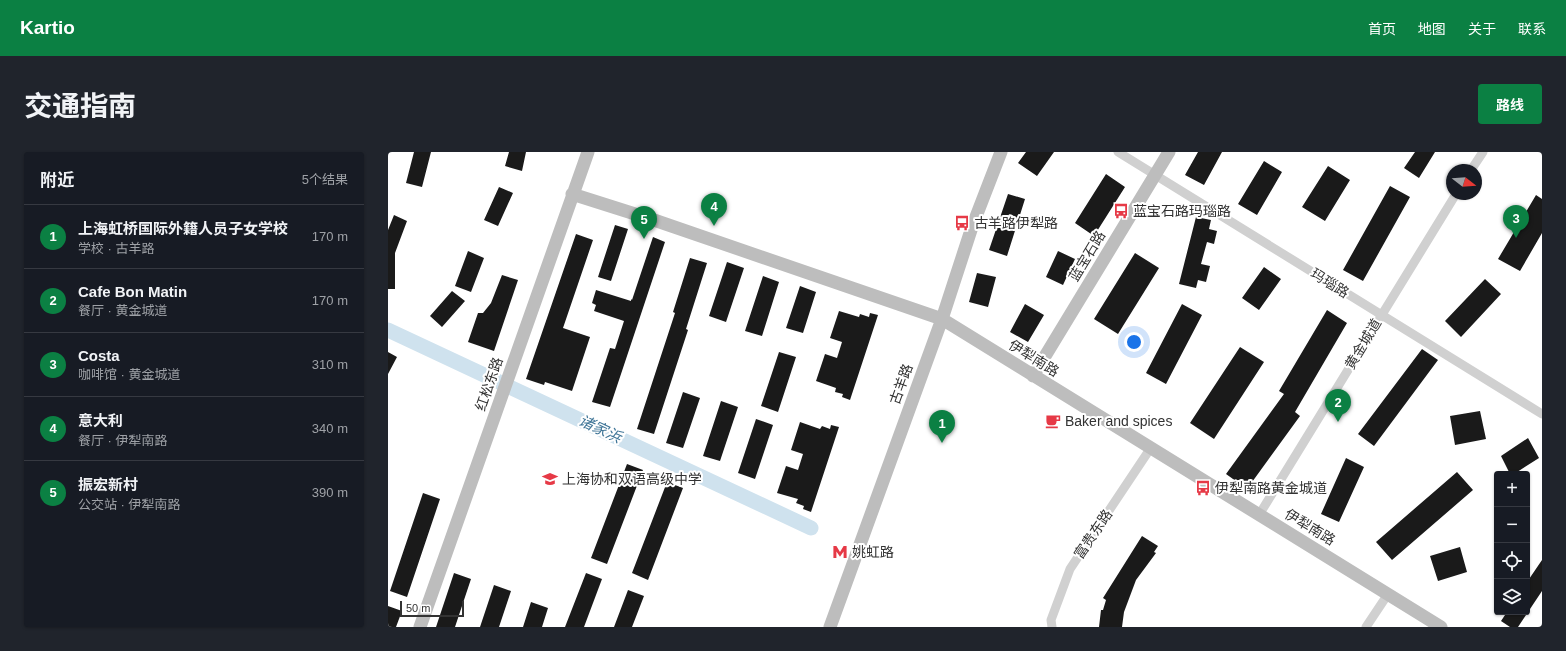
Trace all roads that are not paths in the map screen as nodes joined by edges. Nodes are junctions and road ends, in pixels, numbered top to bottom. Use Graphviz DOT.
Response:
graph roads {
  1 [pos="588,152"];
  2 [pos="1001,152"];
  3 [pos="1118,152"];
  4 [pos="1169,152"];
  5 [pos="1483,152"];
  6 [pos="1475,164"];
  7 [pos="1155,174"];
  8 [pos="572,194"];
  9 [pos="1452,200"];
  10 [pos="1382,314"];
  11 [pos="942,319"];
  12 [pos="1033,376"];
  13 [pos="1542,414"];
  14 [pos="1150,449"];
  15 [pos="1259,515"];
  16 [pos="1388,594"];
  17 [pos="420,627"];
  18 [pos="830,627"];
  19 [pos="1052,627"];
  20 [pos="1366,627"];
  21 [pos="1441,627"];
  1 -- 8 [label="street, 红松东路"];
  2 -- 11 [label="street, 古羊路"];
  3 -- 7 [label="street, 玛瑙路"];
  4 -- 7 [label="street, 蓝宝石路"];
  5 -- 6 [label="street"];
  7 -- 10 [label="street, 玛瑙路"];
  7 -- 12 [label="street, 蓝宝石路"];
  8 -- 11 [label="street, 伊犁南路"];
  8 -- 17 [label="street, 红松东路"];
  9 -- 10 [label="street, 黄金城道"];
  10 -- 13 [label="street, 玛瑙路"];
  10 -- 15 [label="street, 黄金城道"];
  11 -- 12 [label="street, 伊犁南路"];
  11 -- 18 [label="street, 古羊路"];
  12 -- 14 [label="street, 伊犁南路"];
  14 -- 15 [label="street, 伊犁南路"];
  14 -- 19 [label="street, 富贵东路"];
  15 -- 16 [label="street, 伊犁南路"];
  16 -- 20 [label="street"];
  16 -- 21 [label="street, 伊犁南路"];
}
